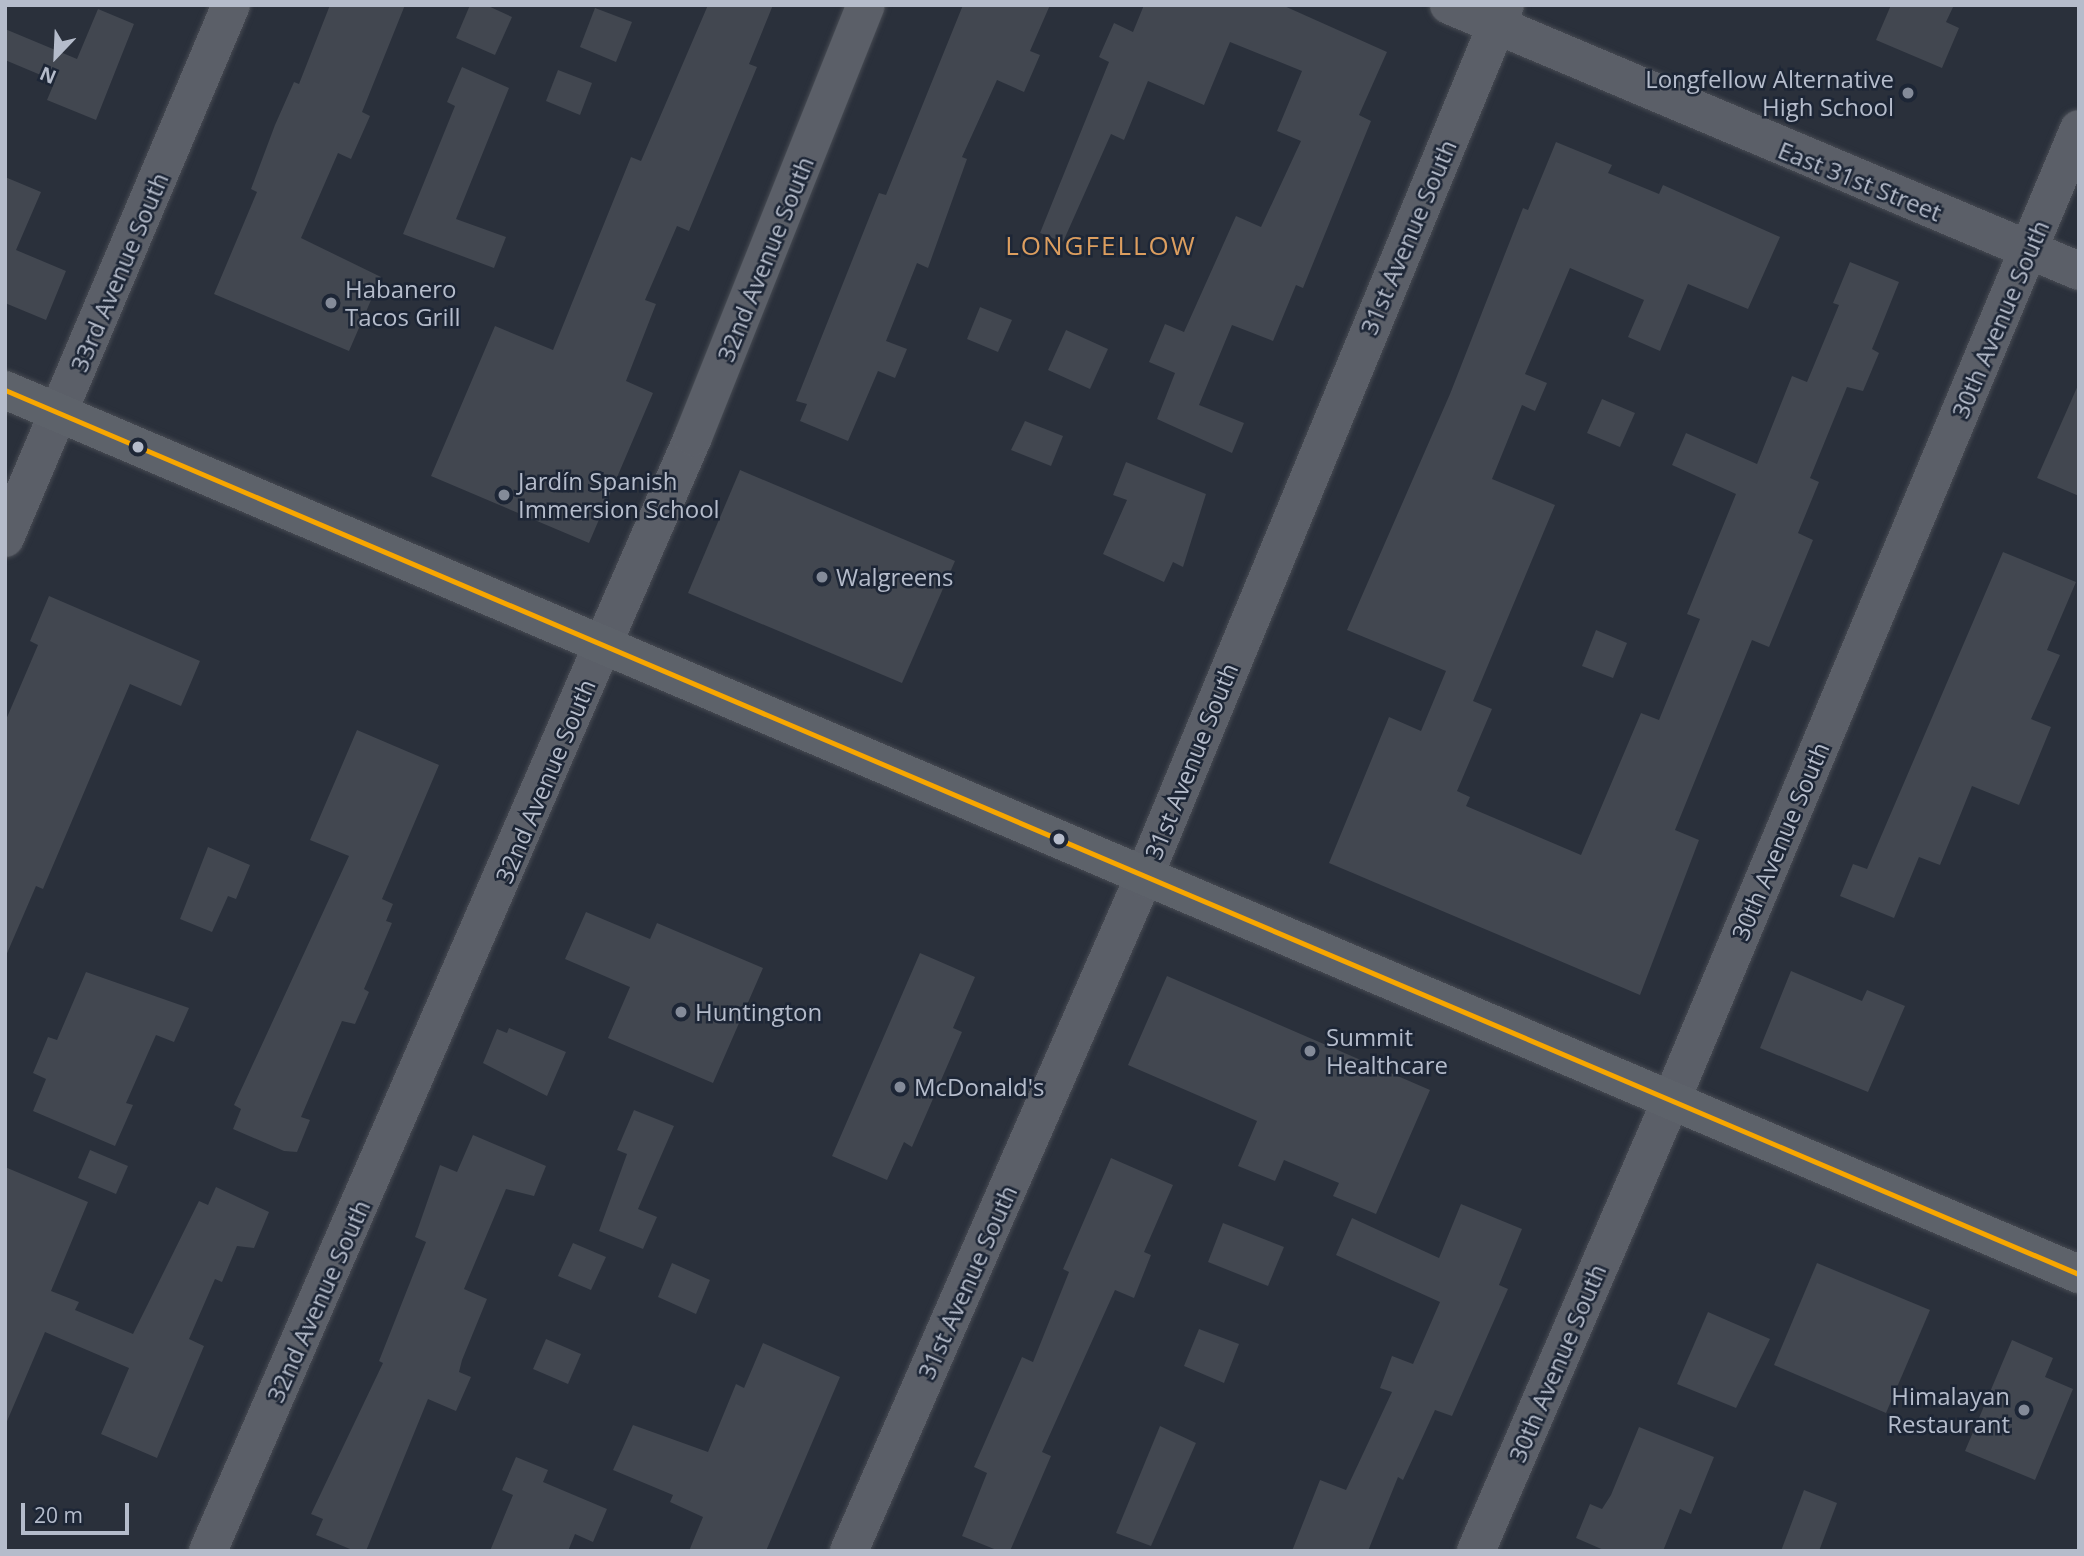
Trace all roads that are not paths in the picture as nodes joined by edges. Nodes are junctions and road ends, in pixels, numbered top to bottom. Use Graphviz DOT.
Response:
graph roads {
  1 [pos="231,5"];
  2 [pos="866,5"];
  3 [pos="1449,5"];
  4 [pos="1501,15"];
  5 [pos="2079,130"];
  6 [pos="2029,250"];
  7 [pos="2079,271"];
  8 [pos="5,390"];
  9 [pos="60,413"];
  10 [pos="5,538"];
  11 [pos="603,646"];
  12 [pos="1143,879"];
  13 [pos="1671,1101"];
  14 [pos="2079,1273"];
  15 [pos="208,1551"];
  16 [pos="849,1551"];
  17 [pos="1476,1551"];
  1 -- 9 [label="street, 33rd Avenue South"];
  2 -- 11 [label="street, 32nd Avenue South"];
  3 -- 4 [label="street, East 31st Street"];
  4 -- 6 [label="street, East 31st Street"];
  4 -- 12 [label="street, 31st Avenue South"];
  5 -- 6 [label="street, 30th Avenue South"];
  6 -- 7 [label="street, East 31st Street"];
  6 -- 13 [label="street, 30th Avenue South"];
  8 -- 9 [label="main road"];
  9 -- 10 [label="street, 33rd Avenue South"];
  9 -- 11 [label="main road"];
  11 -- 12 [label="main road"];
  11 -- 15 [label="street, 32nd Avenue South"];
  12 -- 13 [label="main road"];
  12 -- 16 [label="street, 31st Avenue South"];
  13 -- 14 [label="main road"];
  13 -- 17 [label="street, 30th Avenue South"];
}
